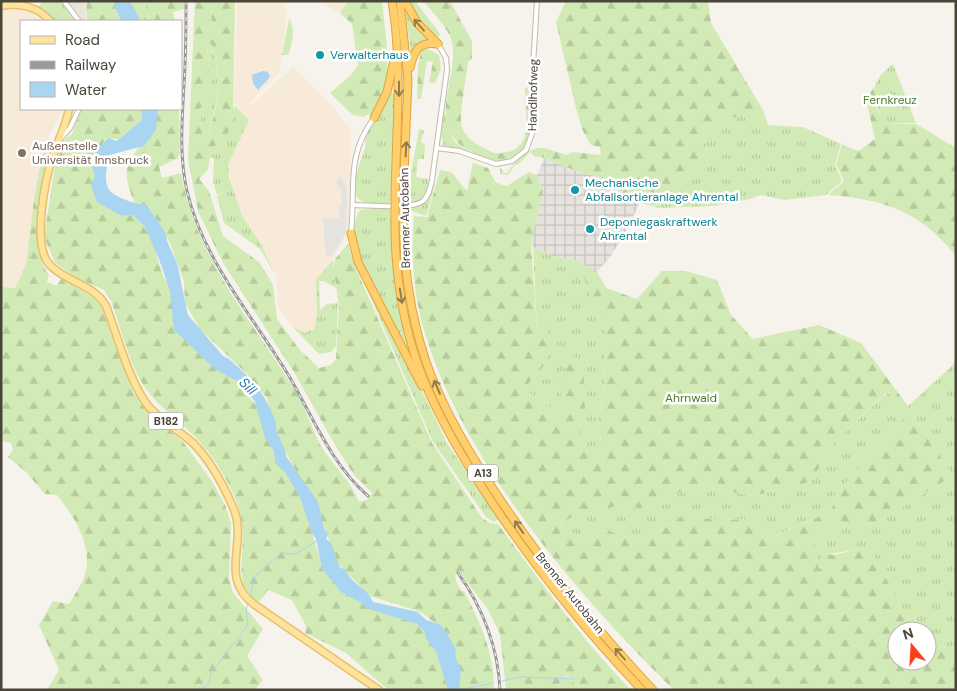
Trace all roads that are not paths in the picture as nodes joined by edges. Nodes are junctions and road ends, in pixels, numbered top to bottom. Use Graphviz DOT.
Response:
graph roads {
  1 [pos="64,1"];
  2 [pos="392,1"];
  3 [pos="400,1"];
  4 [pos="405,1"];
  5 [pos="537,1"];
  6 [pos="1,6"];
  7 [pos="49,20"];
  8 [pos="78,20"];
  9 [pos="397,40"];
  10 [pos="438,44"];
  11 [pos="408,80"];
  12 [pos="69,110"];
  13 [pos="79,110"];
  14 [pos="374,118"];
  15 [pos="58,139"];
  16 [pos="436,148"];
  17 [pos="353,205"];
  18 [pos="351,233"];
  19 [pos="436,408"];
  20 [pos="379,690"];
  21 [pos="642,690"];
  22 [pos="654,690"];
  1 -- 8 [label="street"];
  2 -- 9 [label="highway, Brenner Autobahn / A13"];
  3 -- 11 [label="highway, Brenner Autobahn / A13"];
  10 -- 4 [label="highway, one-way"];
  5 -- 16 [label="street, Handlhofweg"];
  6 -- 7 [label="main road"];
  9 -- 14 [label="highway"];
  9 -- 19 [label="highway, Brenner Autobahn / A13, one-way, bridge"];
  10 -- 11 [label="highway"];
  10 -- 16 [label="street"];
  22 -- 11 [label="highway, Brenner Autobahn / A13, one-way, bridge"];
  12 -- 15 [label="main road, B182"];
  13 -- 15 [label="street"];
  14 -- 17 [label="street"];
  15 -- 20 [label="main road, B182"];
  16 -- 17 [label="street"];
  17 -- 18 [label="street"];
  18 -- 19 [label="highway"];
  19 -- 21 [label="highway, Brenner Autobahn / A13"];
}
